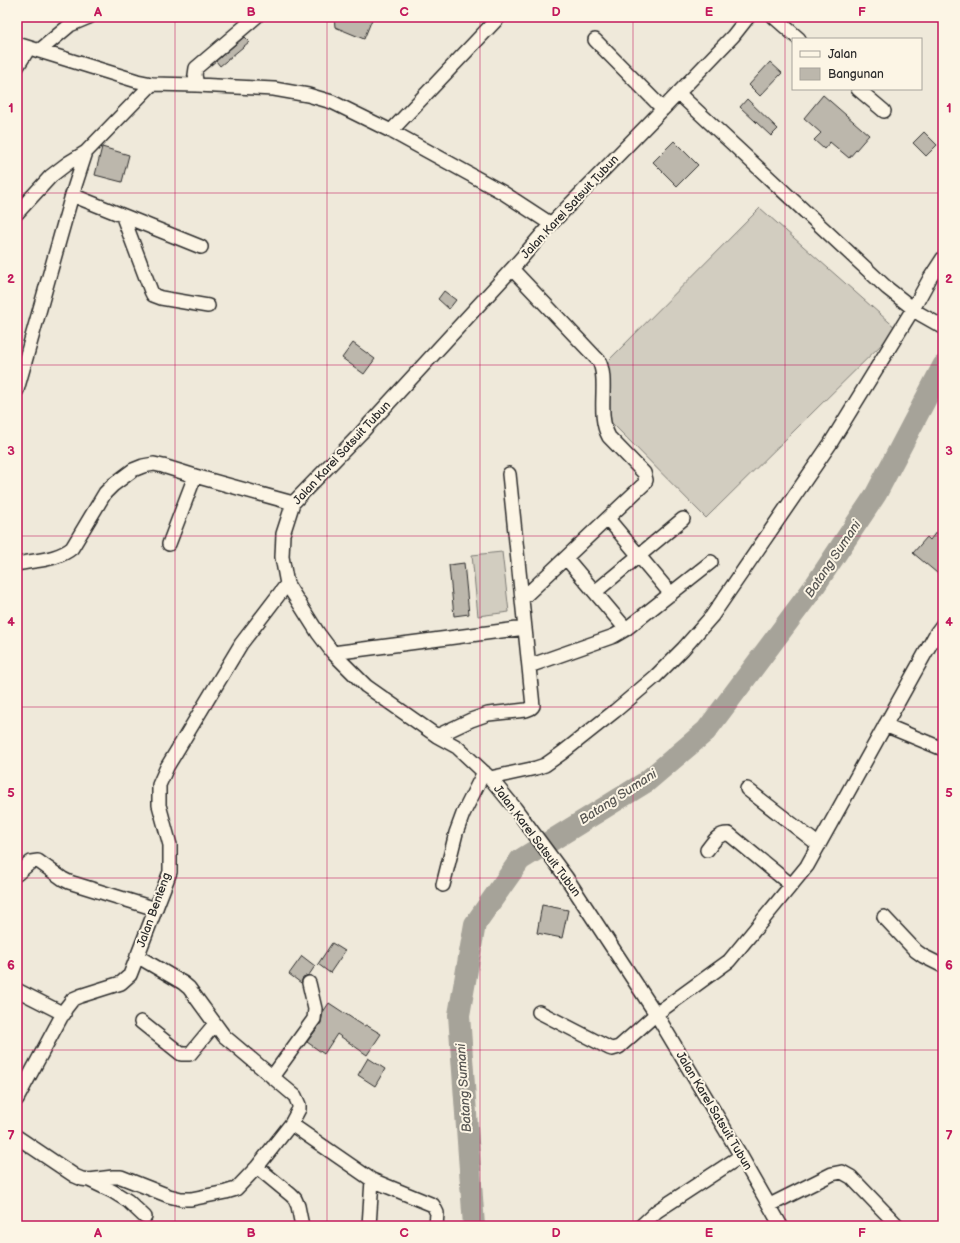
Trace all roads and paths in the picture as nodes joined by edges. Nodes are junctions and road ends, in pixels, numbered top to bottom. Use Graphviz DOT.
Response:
graph roads {
  1 [pos="89,17"];
  2 [pos="256,17"];
  3 [pos="499,17"];
  4 [pos="748,17"];
  5 [pos="774,17"];
  6 [pos="798,38"];
  7 [pos="595,40"];
  8 [pos="28,48"];
  9 [pos="17,67"];
  10 [pos="152,84"];
  11 [pos="197,85"];
  12 [pos="859,90"];
  13 [pos="678,93"];
  14 [pos="663,110"];
  15 [pos="884,111"];
  16 [pos="391,131"];
  17 [pos="86,152"];
  18 [pos="72,195"];
  19 [pos="17,213"];
  20 [pos="123,217"];
  21 [pos="551,224"];
  22 [pos="201,246"];
  23 [pos="943,258"];
  24 [pos="512,269"];
  25 [pos="208,306"];
  26 [pos="916,312"];
  27 [pos="943,327"];
  28 [pos="17,390"];
  29 [pos="509,474"];
  30 [pos="195,476"];
  31 [pos="293,503"];
  32 [pos="608,519"];
  33 [pos="683,519"];
  34 [pos="169,544"];
  35 [pos="639,557"];
  36 [pos="566,558"];
  37 [pos="711,562"];
  38 [pos="17,564"];
  39 [pos="286,584"];
  40 [pos="595,592"];
  41 [pos="671,594"];
  42 [pos="522,599"];
  43 [pos="943,624"];
  44 [pos="525,628"];
  45 [pos="626,629"];
  46 [pos="333,653"];
  47 [pos="529,666"];
  48 [pos="886,725"];
  49 [pos="437,736"];
  50 [pos="943,748"];
  51 [pos="487,775"];
  52 [pos="748,789"];
  53 [pos="819,845"];
  54 [pos="707,850"];
  55 [pos="18,871"];
  56 [pos="443,884"];
  57 [pos="791,885"];
  58 [pos="156,909"];
  59 [pos="884,917"];
  60 [pos="137,956"];
  61 [pos="943,966"];
  62 [pos="309,983"];
  63 [pos="17,990"];
  64 [pos="539,1012"];
  65 [pos="64,1014"];
  66 [pos="656,1014"];
  67 [pos="141,1022"];
  68 [pos="214,1024"];
  69 [pos="272,1077"];
  70 [pos="17,1099"];
  71 [pos="291,1124"];
  72 [pos="17,1137"];
  73 [pos="741,1156"];
  74 [pos="257,1167"];
  75 [pos="89,1180"];
  76 [pos="372,1180"];
  77 [pos="770,1205"];
  78 [pos="145,1217"];
  79 [pos="302,1226"];
  80 [pos="369,1226"];
  81 [pos="436,1226"];
  82 [pos="641,1226"];
  83 [pos="781,1226"];
  84 [pos="898,1226"];
  1 -- 8 [label="street"];
  2 -- 11 [label="street"];
  3 -- 16 [label="street"];
  4 -- 13 [label="street, Jalan Karel Satsuit Tubun"];
  5 -- 6 [label="street"];
  7 -- 14 [label="street"];
  8 -- 9 [label="street"];
  8 -- 10 [label="street"];
  10 -- 11 [label="street"];
  10 -- 17 [label="street"];
  11 -- 16 [label="street"];
  12 -- 15 [label="street"];
  13 -- 14 [label="street, Jalan Karel Satsuit Tubun"];
  13 -- 26 [label="street"];
  14 -- 21 [label="street, Jalan Karel Satsuit Tubun"];
  16 -- 21 [label="street"];
  17 -- 18 [label="street"];
  17 -- 19 [label="street"];
  18 -- 20 [label="street"];
  18 -- 28 [label="street"];
  20 -- 22 [label="street"];
  20 -- 25 [label="street"];
  21 -- 24 [label="street, Jalan Karel Satsuit Tubun"];
  23 -- 26 [label="street"];
  24 -- 31 [label="street, Jalan Karel Satsuit Tubun"];
  24 -- 32 [label="street"];
  26 -- 27 [label="street"];
  26 -- 51 [label="street"];
  29 -- 42 [label="street"];
  30 -- 31 [label="street"];
  30 -- 34 [label="street"];
  30 -- 38 [label="street"];
  31 -- 39 [label="street, Jalan Karel Satsuit Tubun"];
  32 -- 35 [label="street"];
  32 -- 36 [label="street"];
  33 -- 35 [label="street"];
  35 -- 40 [label="street"];
  35 -- 41 [label="street"];
  36 -- 40 [label="street"];
  36 -- 42 [label="street"];
  37 -- 41 [label="street"];
  39 -- 46 [label="street, Jalan Karel Satsuit Tubun"];
  39 -- 58 [label="street, Jalan Benteng"];
  40 -- 45 [label="street"];
  41 -- 45 [label="street"];
  42 -- 44 [label="street"];
  43 -- 48 [label="street"];
  44 -- 46 [label="street"];
  44 -- 47 [label="street"];
  45 -- 47 [label="street"];
  46 -- 49 [label="street, Jalan Karel Satsuit Tubun"];
  47 -- 49 [label="street"];
  48 -- 50 [label="street"];
  48 -- 53 [label="street"];
  49 -- 51 [label="street, Jalan Karel Satsuit Tubun"];
  51 -- 56 [label="street"];
  51 -- 66 [label="street, Jalan Karel Satsuit Tubun"];
  52 -- 53 [label="street"];
  53 -- 57 [label="street"];
  54 -- 57 [label="street"];
  55 -- 58 [label="street"];
  57 -- 66 [label="street"];
  58 -- 60 [label="street, Jalan Benteng"];
  59 -- 61 [label="street"];
  60 -- 65 [label="street, Jalan Benteng"];
  60 -- 68 [label="street"];
  62 -- 69 [label="street"];
  63 -- 65 [label="street"];
  64 -- 66 [label="street"];
  65 -- 70 [label="street, Jalan Benteng"];
  66 -- 73 [label="street, Jalan Karel Satsuit Tubun"];
  67 -- 68 [label="street"];
  68 -- 69 [label="street"];
  69 -- 71 [label="street"];
  71 -- 74 [label="street"];
  71 -- 76 [label="street"];
  72 -- 75 [label="street"];
  73 -- 77 [label="street, Jalan Karel Satsuit Tubun"];
  73 -- 82 [label="street"];
  74 -- 75 [label="street"];
  74 -- 79 [label="street"];
  75 -- 78 [label="street"];
  76 -- 80 [label="street"];
  76 -- 81 [label="street"];
  77 -- 83 [label="street, Jalan Karel Satsuit Tubun"];
  77 -- 84 [label="street"];
}
